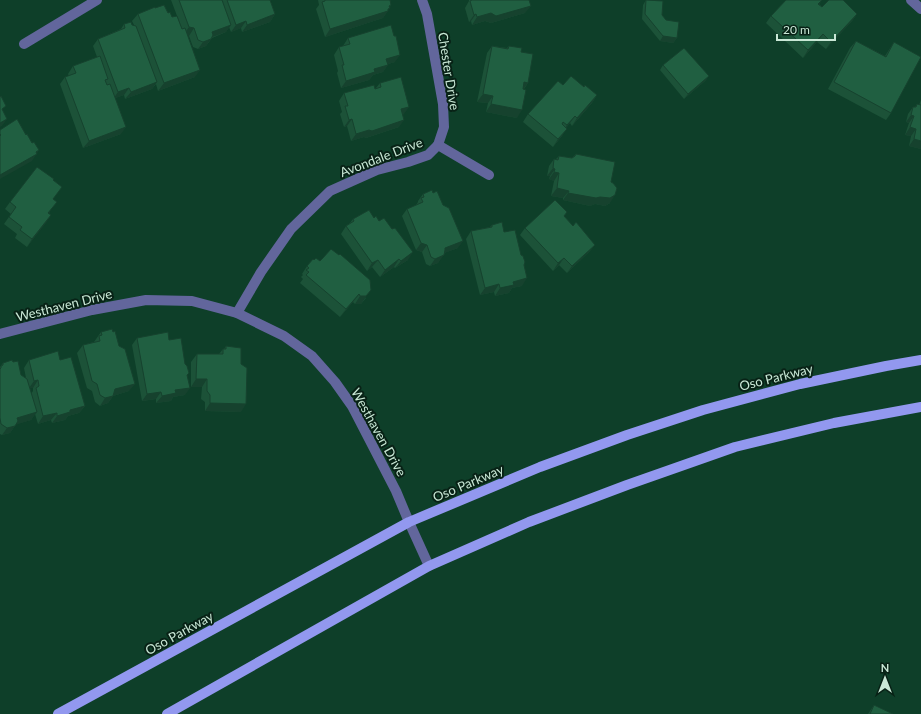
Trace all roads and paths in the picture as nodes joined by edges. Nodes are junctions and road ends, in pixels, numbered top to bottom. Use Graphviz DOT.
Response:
graph roads {
  1 [pos="96,0"];
  2 [pos="422,0"];
  3 [pos="911,0"];
  4 [pos="921,9"];
  5 [pos="24,44"];
  6 [pos="438,145"];
  7 [pos="489,175"];
  8 [pos="237,313"];
  9 [pos="0,334"];
  10 [pos="921,360"];
  11 [pos="921,407"];
  12 [pos="409,522"];
  13 [pos="429,566"];
  14 [pos="58,714"];
  15 [pos="167,714"];
  1 -- 5 [label="street"];
  2 -- 6 [label="street, Chester Drive"];
  3 -- 4 [label="street"];
  6 -- 7 [label="street, Avondale Drive"];
  6 -- 8 [label="street, Avondale Drive"];
  8 -- 9 [label="street, Westhaven Drive"];
  8 -- 12 [label="street, Westhaven Drive"];
  10 -- 12 [label="main road, Oso Parkway"];
  11 -- 13 [label="main road"];
  12 -- 13 [label="street, Westhaven Drive"];
  12 -- 14 [label="main road, Oso Parkway"];
  13 -- 15 [label="main road"];
}
